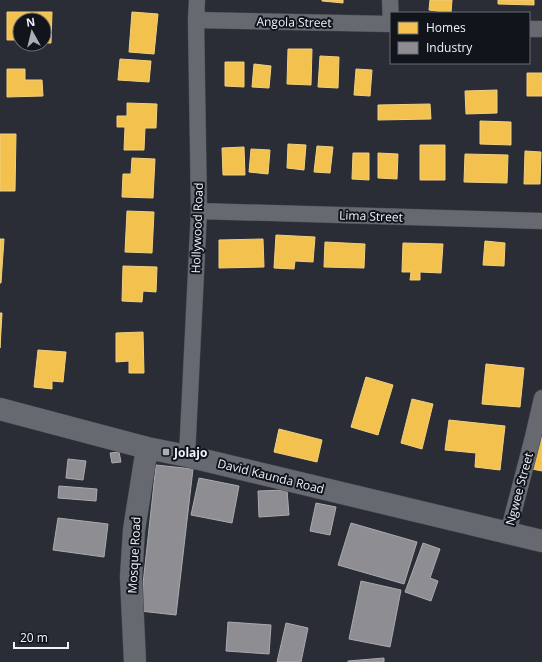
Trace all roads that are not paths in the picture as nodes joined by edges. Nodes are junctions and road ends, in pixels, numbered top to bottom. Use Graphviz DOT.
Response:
graph roads {
  1 [pos="197,0"];
  2 [pos="390,0"];
  3 [pos="390,12"];
  4 [pos="196,20"];
  5 [pos="390,24"];
  6 [pos="530,29"];
  7 [pos="542,29"];
  8 [pos="199,211"];
  9 [pos="542,221"];
  10 [pos="542,398"];
  11 [pos="0,409"];
  12 [pos="147,448"];
  13 [pos="187,456"];
  14 [pos="508,533"];
  15 [pos="542,541"];
  16 [pos="135,662"];
  1 -- 4 [label="street, Hollywood Road"];
  2 -- 3 [label="street"];
  4 -- 5 [label="street, Angola Street"];
  4 -- 8 [label="street, Hollywood Road"];
  6 -- 7 [label="street"];
  8 -- 9 [label="street, Lima Street"];
  8 -- 13 [label="street, Hollywood Road"];
  10 -- 14 [label="street, Ngwee Street"];
  11 -- 12 [label="street, David Kaunda Road"];
  12 -- 13 [label="street, David Kaunda Road"];
  12 -- 16 [label="street, Mosque Road"];
  13 -- 14 [label="street, David Kaunda Road"];
  14 -- 15 [label="street, David Kaunda Road"];
}
